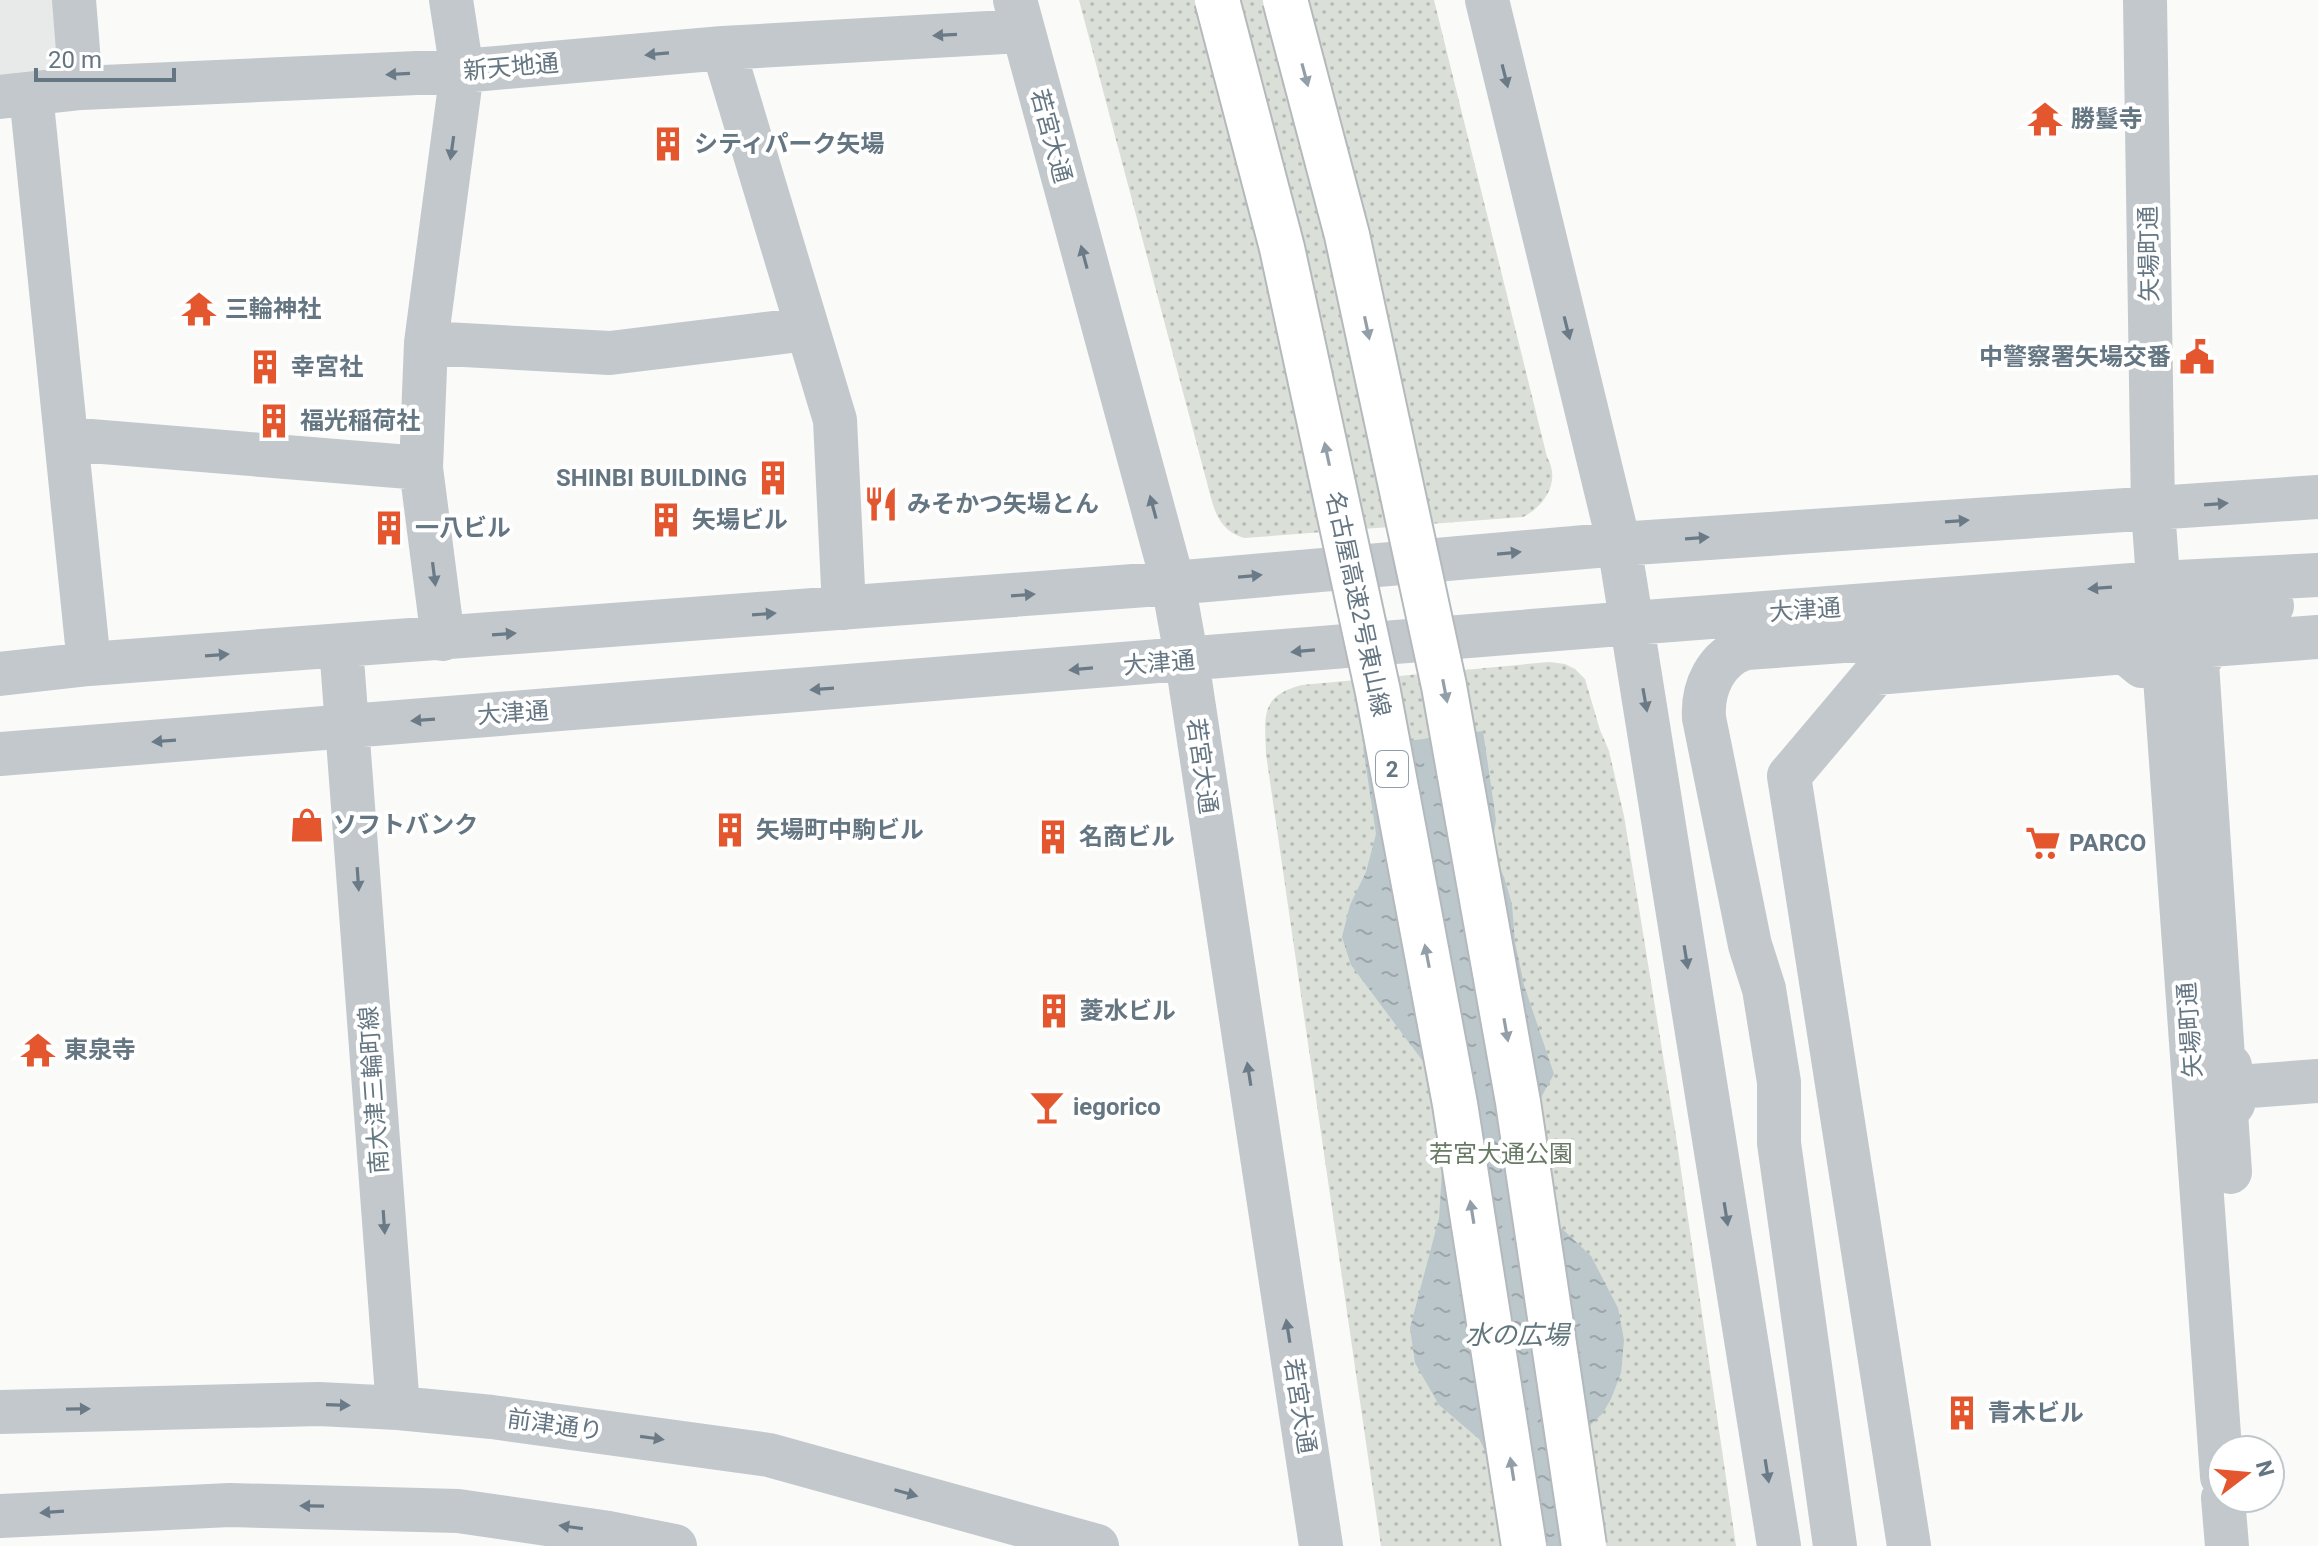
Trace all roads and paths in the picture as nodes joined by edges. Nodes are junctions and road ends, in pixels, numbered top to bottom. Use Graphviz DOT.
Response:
graph roads {
  1 [pos="74,0"];
  2 [pos="451,0"];
  3 [pos="1217,0"];
  4 [pos="1285,0"];
  5 [pos="1487,0"];
  6 [pos="2145,0"];
  7 [pos="1018,16"];
  8 [pos="723,48"];
  9 [pos="462,71"];
  10 [pos="81,88"];
  11 [pos="15,96"];
  12 [pos="807,329"];
  13 [pos="426,343"];
  14 [pos="66,439"];
  15 [pos="421,468"];
  16 [pos="2318,497"];
  17 [pos="2153,509"];
  18 [pos="1619,544"];
  19 [pos="2318,575"];
  20 [pos="1173,583"];
  21 [pos="2158,583"];
  22 [pos="2318,602"];
  23 [pos="844,608"];
  24 [pos="1632,623"];
  25 [pos="2318,637"];
  26 [pos="443,639"];
  27 [pos="341,646"];
  28 [pos="1187,661"];
  29 [pos="89,664"];
  30 [pos="0,674"];
  31 [pos="347,726"];
  32 [pos="0,754"];
  33 [pos="2318,1081"];
  34 [pos="2194,1090"];
  35 [pos="398,1408"];
  36 [pos="0,1412"];
  37 [pos="2219,1434"];
  38 [pos="2232,1434"];
  39 [pos="2246,1434"];
  40 [pos="2224,1514"];
  41 [pos="2237,1514"];
  42 [pos="2251,1514"];
  43 [pos="0,1516"];
  44 [pos="430,1528"];
  45 [pos="675,1546"];
  46 [pos="1097,1546"];
  47 [pos="1321,1546"];
  48 [pos="1524,1546"];
  49 [pos="1584,1546"];
  50 [pos="1779,1546"];
  51 [pos="1835,1546"];
  52 [pos="1909,1546"];
  53 [pos="2227,1546"];
  54 [pos="2239,1546"];
  55 [pos="2253,1546"];
  1 -- 10 [label="street"];
  2 -- 9 [label="street"];
  48 -- 3 [label="highway, 名古屋高速2号東山線 / 2, one-way, bridge"];
  4 -- 49 [label="highway, one-way, bridge"];
  5 -- 18 [label="street, one-way"];
  6 -- 17 [label="street, 矢場町通"];
  7 -- 8 [label="street, 新天地通, one-way"];
  20 -- 7 [label="street, 若宮大通, one-way"];
  8 -- 9 [label="street, 新天地通, one-way"];
  8 -- 12 [label="street"];
  9 -- 10 [label="street, 新天地通, one-way"];
  9 -- 13 [label="street, one-way"];
  10 -- 11 [label="street, 新天地通"];
  11 -- 14 [label="street"];
  12 -- 13 [label="street"];
  12 -- 23 [label="street"];
  13 -- 15 [label="street"];
  14 -- 15 [label="street"];
  14 -- 29 [label="street"];
  15 -- 26 [label="street, one-way"];
  17 -- 16 [label="street, one-way"];
  18 -- 17 [label="street, one-way"];
  17 -- 21 [label="street, 矢場町通"];
  20 -- 18 [label="street, one-way"];
  18 -- 24 [label="street"];
  19 -- 21 [label="street, 大津通"];
  23 -- 20 [label="street, one-way"];
  20 -- 28 [label="street, 若宮大通"];
  21 -- 24 [label="street, 大津通, one-way"];
  21 -- 34 [label="street, 矢場町通"];
  22 -- 25 [label="street"];
  26 -- 23 [label="street, one-way"];
  24 -- 28 [label="street, 大津通, one-way"];
  24 -- 50 [label="street, one-way"];
  26 -- 27 [label="street"];
  29 -- 27 [label="street, one-way"];
  27 -- 31 [label="street, 南大津三輪町線"];
  28 -- 31 [label="street, 大津通, one-way"];
  47 -- 28 [label="street, 若宮大通, one-way"];
  29 -- 30 [label="street"];
  31 -- 32 [label="street, 大津通, one-way"];
  31 -- 35 [label="street, 南大津三輪町線, one-way"];
  33 -- 34 [label="street"];
  34 -- 37 [label="street, 矢場町通"];
  36 -- 35 [label="street, 前津通り, one-way"];
  35 -- 46 [label="street, 前津通り, one-way"];
  38 -- 39 [label="street"];
  40 -- 53 [label="street"];
  41 -- 54 [label="street"];
  42 -- 55 [label="street"];
  44 -- 43 [label="street, one-way"];
  45 -- 44 [label="street, one-way"];
  51 -- 52 [label="street"];
}
